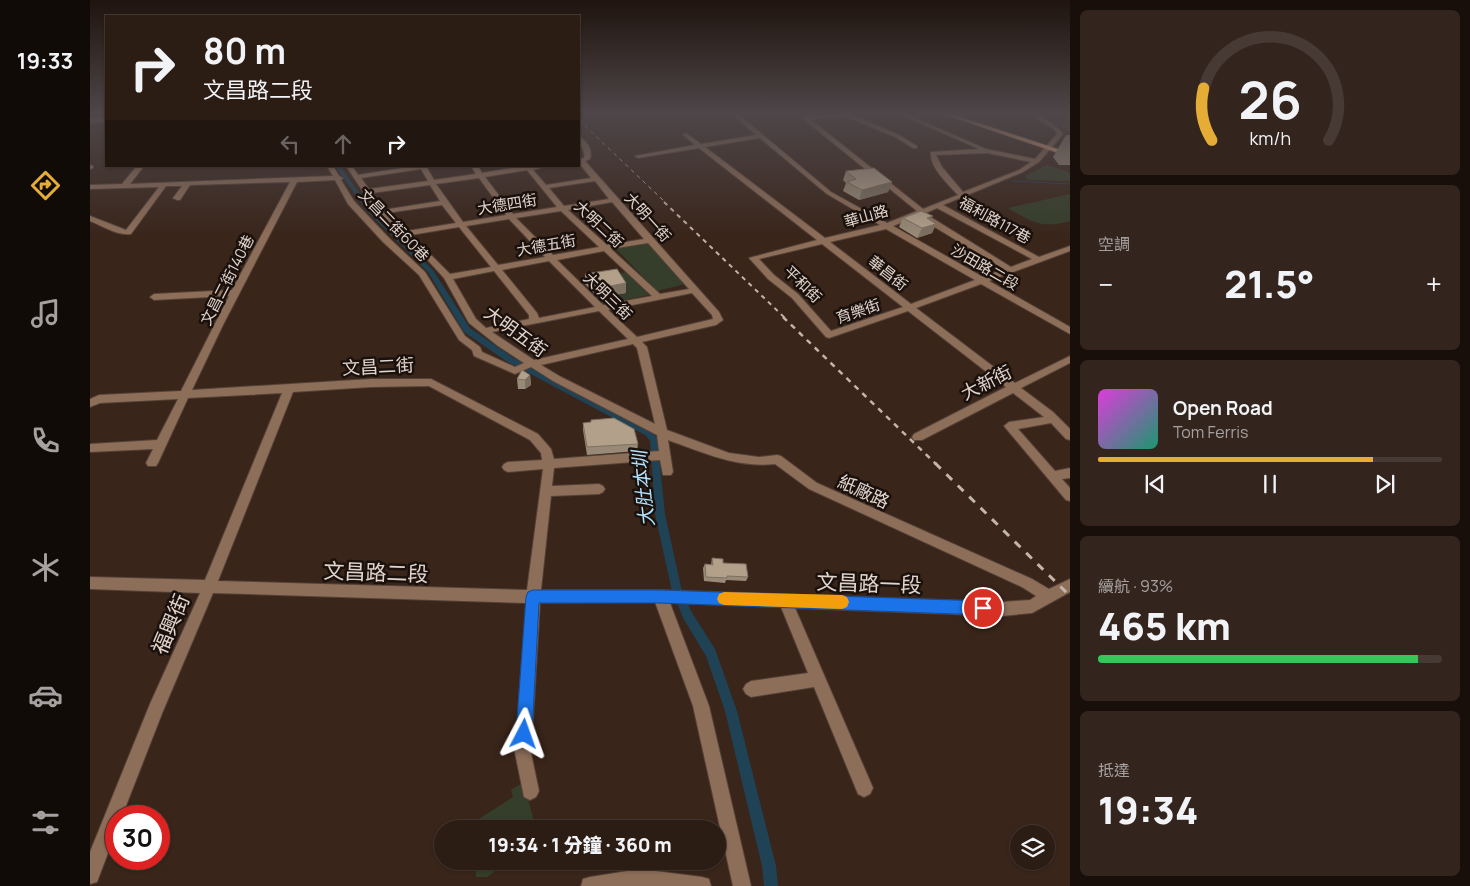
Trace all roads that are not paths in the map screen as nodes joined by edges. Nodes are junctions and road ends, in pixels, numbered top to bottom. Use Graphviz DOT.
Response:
graph roads {
  1 [pos="648,154"];
  2 [pos="710,154"];
  3 [pos="783,154"];
  4 [pos="850,154"];
  5 [pos="933,154"];
  6 [pos="1004,154"];
  7 [pos="1042,154"];
  8 [pos="638,156"];
  9 [pos="580,161"];
  10 [pos="1037,161"];
  11 [pos="140,167"];
  12 [pos="331,167"];
  13 [pos="350,167"];
  14 [pos="423,167"];
  15 [pos="475,167"];
  16 [pos="527,167"];
  17 [pos="480,175"];
  18 [pos="356,176"];
  19 [pos="337,178"];
  20 [pos="294,179"];
  21 [pos="595,179"];
  22 [pos="431,182"];
  23 [pos="188,183"];
  24 [pos="164,184"];
  25 [pos="124,186"];
  26 [pos="90,187"];
  27 [pos="544,187"];
  28 [pos="366,192"];
  29 [pos="960,193"];
  30 [pos="177,198"];
  31 [pos="614,200"];
  32 [pos="445,202"];
  33 [pos="939,206"];
  34 [pos="563,209"];
  35 [pos="382,212"];
  36 [pos="922,212"];
  37 [pos="511,217"];
  38 [pos="91,220"];
  39 [pos="461,226"];
  40 [pos="887,226"];
  41 [pos="405,234"];
  42 [pos="650,240"];
  43 [pos="825,242"];
  44 [pos="606,248"];
  45 [pos="1070,248"];
  46 [pos="753,258"];
  47 [pos="551,259"];
  48 [pos="1038,259"];
  49 [pos="497,268"];
  50 [pos="1009,269"];
  51 [pos="448,277"];
  52 [pos="980,280"];
  53 [pos="695,290"];
  54 [pos="234,293"];
  55 [pos="154,297"];
  56 [pos="658,297"];
  57 [pos="600,308"];
  58 [pos="910,308"];
  59 [pos="534,322"];
  60 [pos="484,331"];
  61 [pos="1070,331"];
  62 [pos="829,336"];
  63 [pos="634,340"];
  64 [pos="1070,359"];
  65 [pos="530,364"];
  66 [pos="1013,388"];
  67 [pos="289,389"];
  68 [pos="186,395"];
  69 [pos="90,403"];
  70 [pos="1053,419"];
  71 [pos="662,433"];
  72 [pos="1070,436"];
  73 [pos="918,437"];
  74 [pos="161,444"];
  75 [pos="90,448"];
  76 [pos="665,455"];
  77 [pos="152,463"];
  78 [pos="549,465"];
  79 [pos="508,467"];
  80 [pos="667,472"];
  81 [pos="1070,473"];
  82 [pos="1053,476"];
  83 [pos="546,490"];
  84 [pos="599,490"];
  85 [pos="1070,496"];
  86 [pos="90,583"];
  87 [pos="210,586"];
  88 [pos="1069,587"];
  89 [pos="660,596"];
  90 [pos="533,597"];
  91 [pos="1049,597"];
  92 [pos="785,601"];
  93 [pos="818,679"];
  94 [pos="751,689"];
  95 [pos="864,788"];
  96 [pos="530,791"];
  97 [pos="90,875"];
  98 [pos="590,886"];
  99 [pos="702,886"];
  100 [pos="742,886"];
  1 -- 8 [label="street"];
  2 -- 43 [label="street, 華昌街"];
  3 -- 40 [label="street, 沙田路二段"];
  4 -- 36 [label="street"];
  5 -- 29 [label="street"];
  6 -- 10 [label="street"];
  7 -- 10 [label="street, 華山路"];
  9 -- 21 [label="street, 大明一街"];
  10 -- 33 [label="street, 華山路"];
  11 -- 25 [label="street"];
  12 -- 19 [label="street, 文昌二街60巷"];
  13 -- 18 [label="street, 大明五街"];
  14 -- 18 [label="street"];
  14 -- 22 [label="street"];
  15 -- 17 [label="street, 大明三街"];
  16 -- 17 [label="street"];
  16 -- 27 [label="street, 大明二街"];
  17 -- 22 [label="street"];
  17 -- 37 [label="street, 大明三街"];
  18 -- 19 [label="street"];
  18 -- 28 [label="street, 大明五街"];
  19 -- 20 [label="street"];
  19 -- 65 [label="street, 文昌二街60巷"];
  20 -- 23 [label="street"];
  20 -- 54 [label="street, 文昌二街140巷"];
  21 -- 27 [label="street"];
  21 -- 31 [label="street, 大明一街"];
  22 -- 28 [label="street"];
  22 -- 32 [label="street"];
  23 -- 24 [label="street"];
  23 -- 30 [label="street"];
  24 -- 25 [label="street"];
  24 -- 38 [label="street"];
  25 -- 26 [label="street"];
  27 -- 34 [label="street, 大明二街"];
  28 -- 35 [label="street, 大明五街"];
  31 -- 34 [label="street, 大德四街"];
  31 -- 42 [label="street, 大明一街"];
  32 -- 35 [label="street"];
  32 -- 39 [label="street"];
  33 -- 36 [label="street, 華山路"];
  33 -- 48 [label="street, 福利路117巷"];
  34 -- 37 [label="street, 大德四街"];
  34 -- 44 [label="street, 大明二街"];
  35 -- 41 [label="street, 大明五街"];
  36 -- 40 [label="street, 華山路"];
  36 -- 50 [label="street"];
  37 -- 39 [label="street, 大德四街"];
  37 -- 47 [label="street, 大明三街"];
  39 -- 41 [label="street, 大德四街"];
  39 -- 49 [label="street"];
  40 -- 43 [label="street, 華山路"];
  40 -- 52 [label="street, 沙田路二段"];
  41 -- 51 [label="street, 大明五街"];
  42 -- 44 [label="street, 大德五街"];
  42 -- 53 [label="street, 大明一街"];
  43 -- 46 [label="street, 華山路"];
  43 -- 58 [label="street, 華昌街"];
  44 -- 47 [label="street, 大德五街"];
  44 -- 56 [label="street, 大明二街"];
  45 -- 48 [label="street, 育樂街"];
  46 -- 62 [label="street, 平和街"];
  47 -- 49 [label="street, 大德五街"];
  47 -- 57 [label="street, 大明三街"];
  48 -- 50 [label="street, 育樂街"];
  49 -- 51 [label="street, 大德五街"];
  49 -- 59 [label="street"];
  50 -- 52 [label="street, 育樂街"];
  51 -- 60 [label="street, 大明五街"];
  52 -- 58 [label="street, 育樂街"];
  52 -- 61 [label="street, 沙田路二段"];
  53 -- 56 [label="street"];
  53 -- 63 [label="street, 大明一街"];
  54 -- 55 [label="street"];
  54 -- 68 [label="street, 文昌二街140巷"];
  56 -- 57 [label="street"];
  57 -- 59 [label="street"];
  57 -- 63 [label="street, 大明三街"];
  58 -- 62 [label="street, 育樂街"];
  58 -- 66 [label="street, 華昌街"];
  59 -- 60 [label="street"];
  60 -- 65 [label="street, 大明五街"];
  63 -- 65 [label="street"];
  63 -- 71 [label="street, 大明三街"];
  64 -- 66 [label="street, 大新街"];
  65 -- 71 [label="street, 大明五街"];
  66 -- 70 [label="street, 華昌街"];
  66 -- 73 [label="street, 大新街"];
  67 -- 68 [label="street, 文昌二街"];
  67 -- 78 [label="street, 文昌二街"];
  67 -- 87 [label="street, 福興街"];
  68 -- 69 [label="street, 文昌二街"];
  68 -- 74 [label="street, 文昌二街140巷"];
  70 -- 72 [label="street, 華昌街"];
  70 -- 82 [label="street"];
  71 -- 76 [label="street, 大明三街"];
  71 -- 91 [label="street, 紙廠路"];
  74 -- 75 [label="street"];
  74 -- 77 [label="street, 文昌二街140巷"];
  76 -- 78 [label="street"];
  76 -- 80 [label="street, 大明三街"];
  78 -- 79 [label="street"];
  78 -- 83 [label="street"];
  81 -- 82 [label="street"];
  82 -- 85 [label="street"];
  83 -- 84 [label="street"];
  83 -- 90 [label="street"];
  86 -- 87 [label="street, 文昌路二段"];
  87 -- 90 [label="street, 文昌路二段"];
  87 -- 97 [label="street, 福興街"];
  88 -- 91 [label="street, 文昌路一段"];
  89 -- 90 [label="street, 文昌路二段"];
  89 -- 92 [label="street, 文昌路一段"];
  89 -- 100 [label="street"];
  90 -- 96 [label="street"];
  91 -- 92 [label="street, 文昌路一段"];
  92 -- 93 [label="street"];
  93 -- 94 [label="street"];
  93 -- 95 [label="street"];
  98 -- 99 [label="street"];
}
